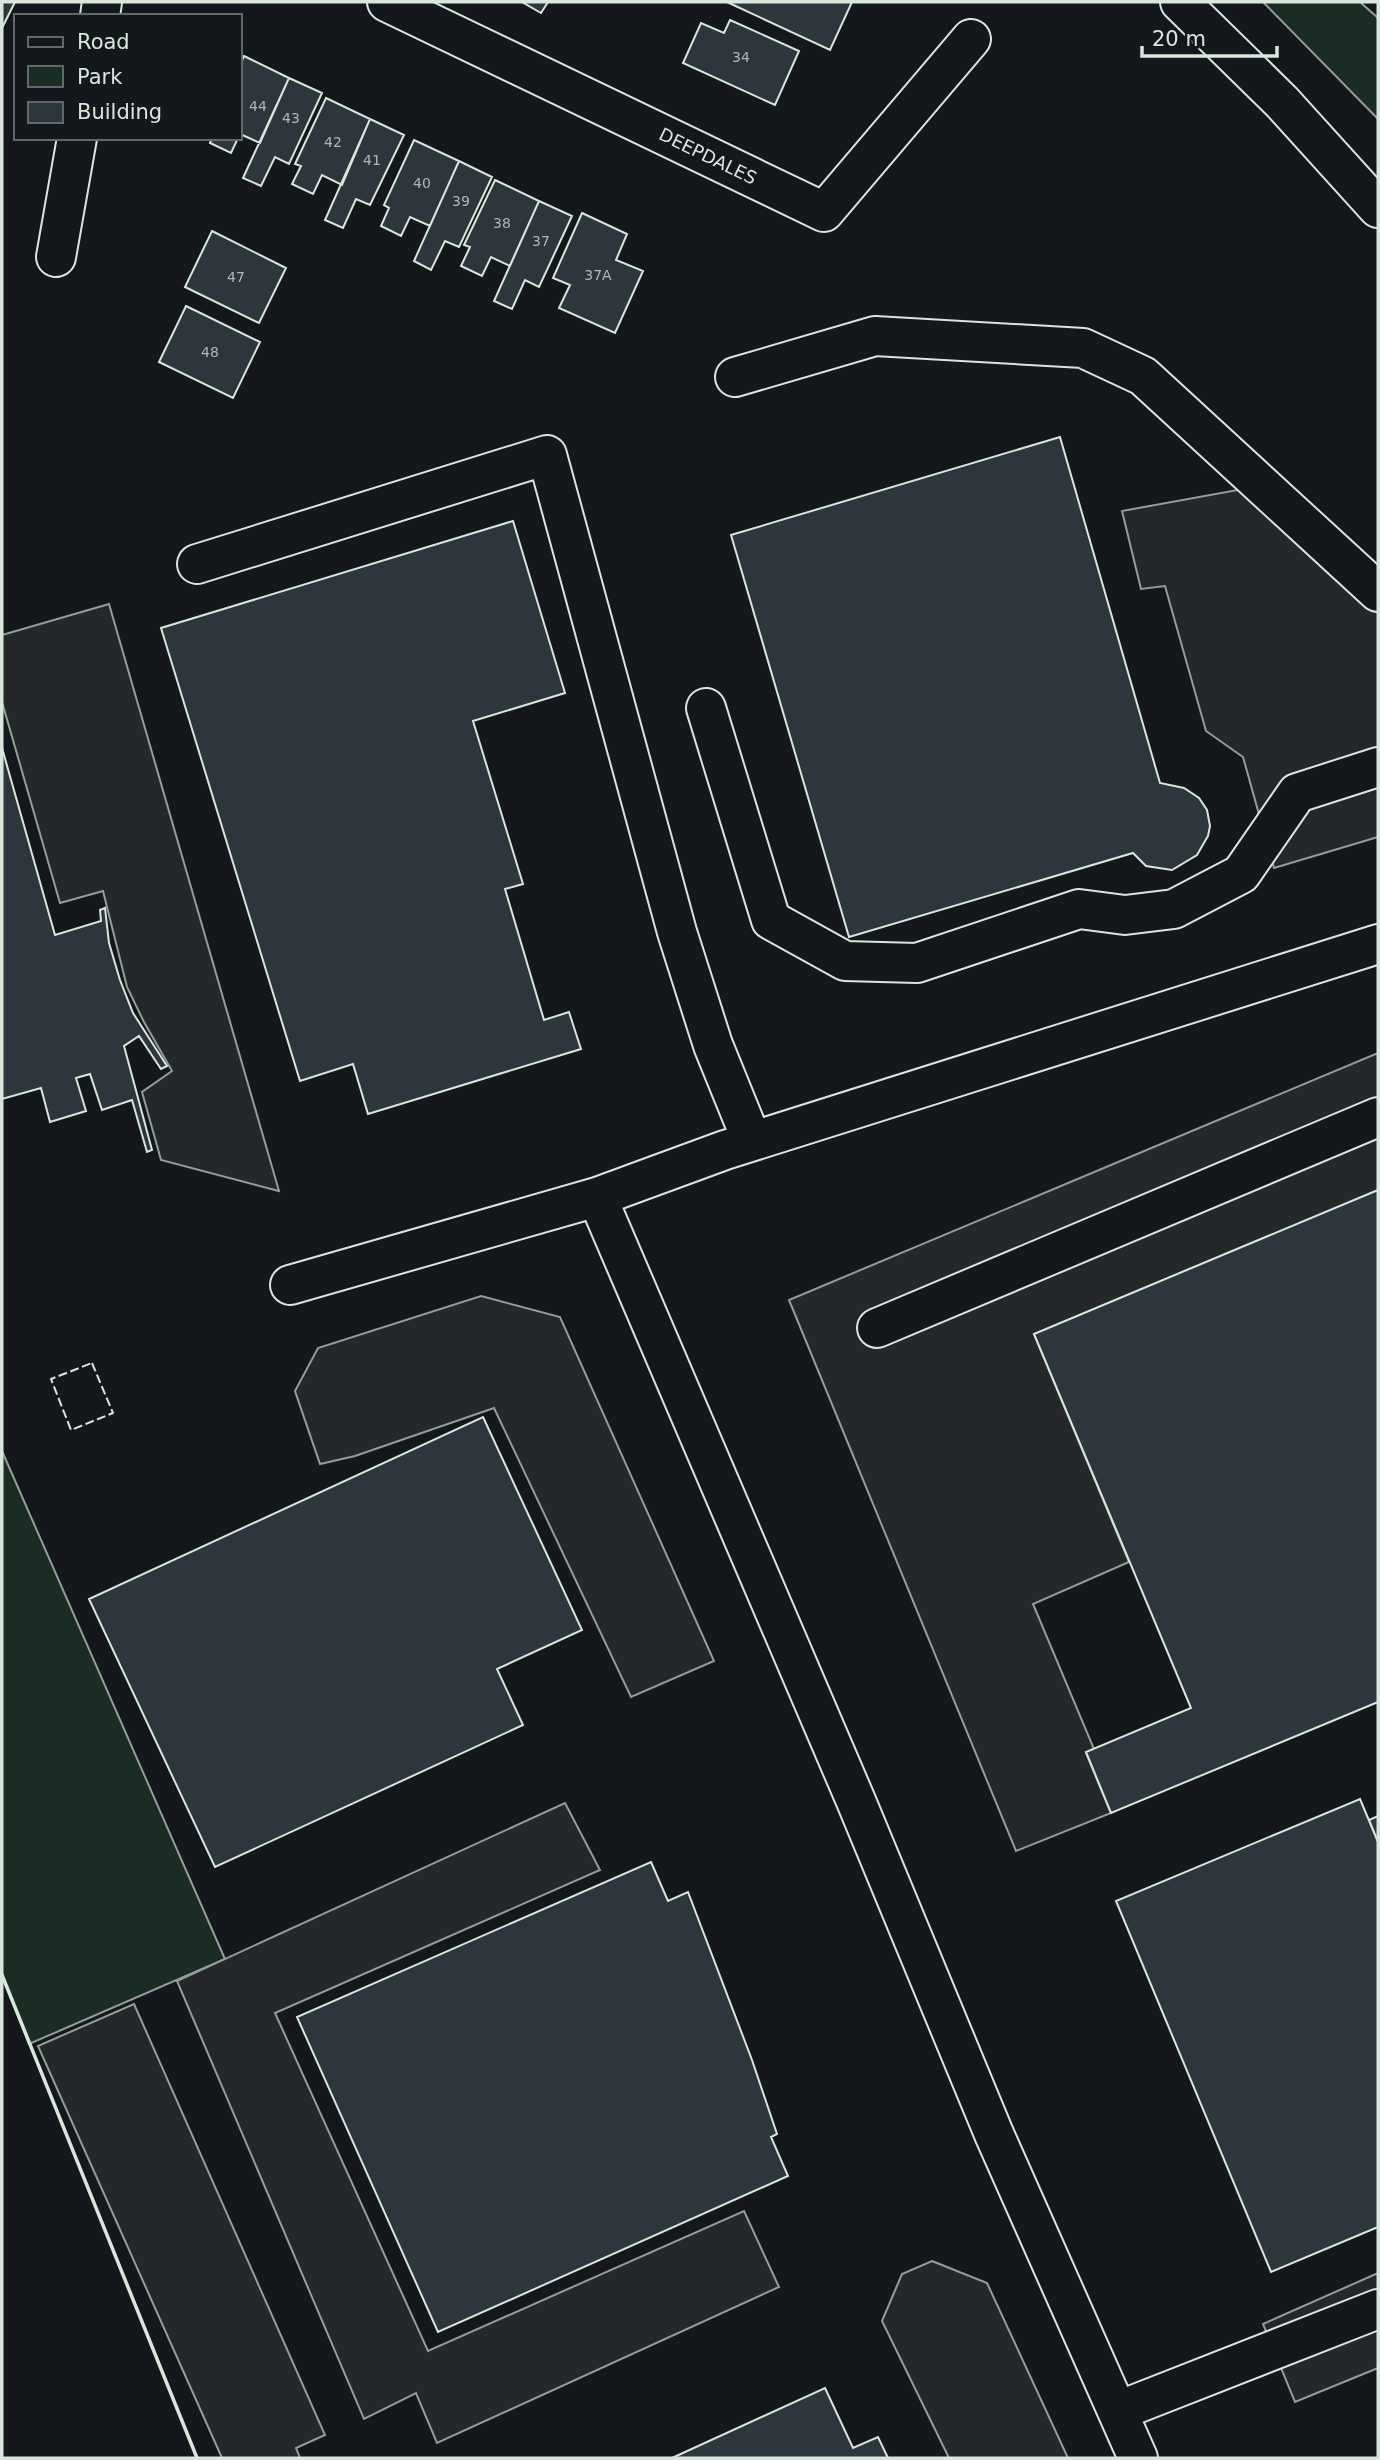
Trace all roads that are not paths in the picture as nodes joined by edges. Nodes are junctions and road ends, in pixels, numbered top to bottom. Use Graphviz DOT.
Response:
graph roads {
  1 [pos="387,2"];
  2 [pos="1181,2"];
  3 [pos="971,39"];
  4 [pos="77,140"];
  5 [pos="1378,208"];
  6 [pos="56,257"];
  7 [pos="735,377"];
  8 [pos="197,564"];
  9 [pos="1378,592"];
  10 [pos="706,708"];
  11 [pos="1378,767"];
  12 [pos="1378,944"];
  13 [pos="1378,1117"];
  14 [pos="752,1141"];
  15 [pos="597,1197"];
  16 [pos="290,1285"];
  17 [pos="877,1328"];
  18 [pos="1378,2309"];
  19 [pos="1118,2411"];
  20 [pos="1138,2458"];
  1 -- 3 [label="street, DEEPDALES"];
  2 -- 5 [label="street"];
  4 -- 6 [label="street"];
  7 -- 9 [label="street"];
  8 -- 14 [label="street"];
  10 -- 11 [label="street"];
  12 -- 14 [label="street"];
  13 -- 17 [label="street"];
  14 -- 15 [label="street"];
  15 -- 16 [label="street"];
  15 -- 19 [label="street"];
  18 -- 19 [label="street"];
  19 -- 20 [label="street"];
}
